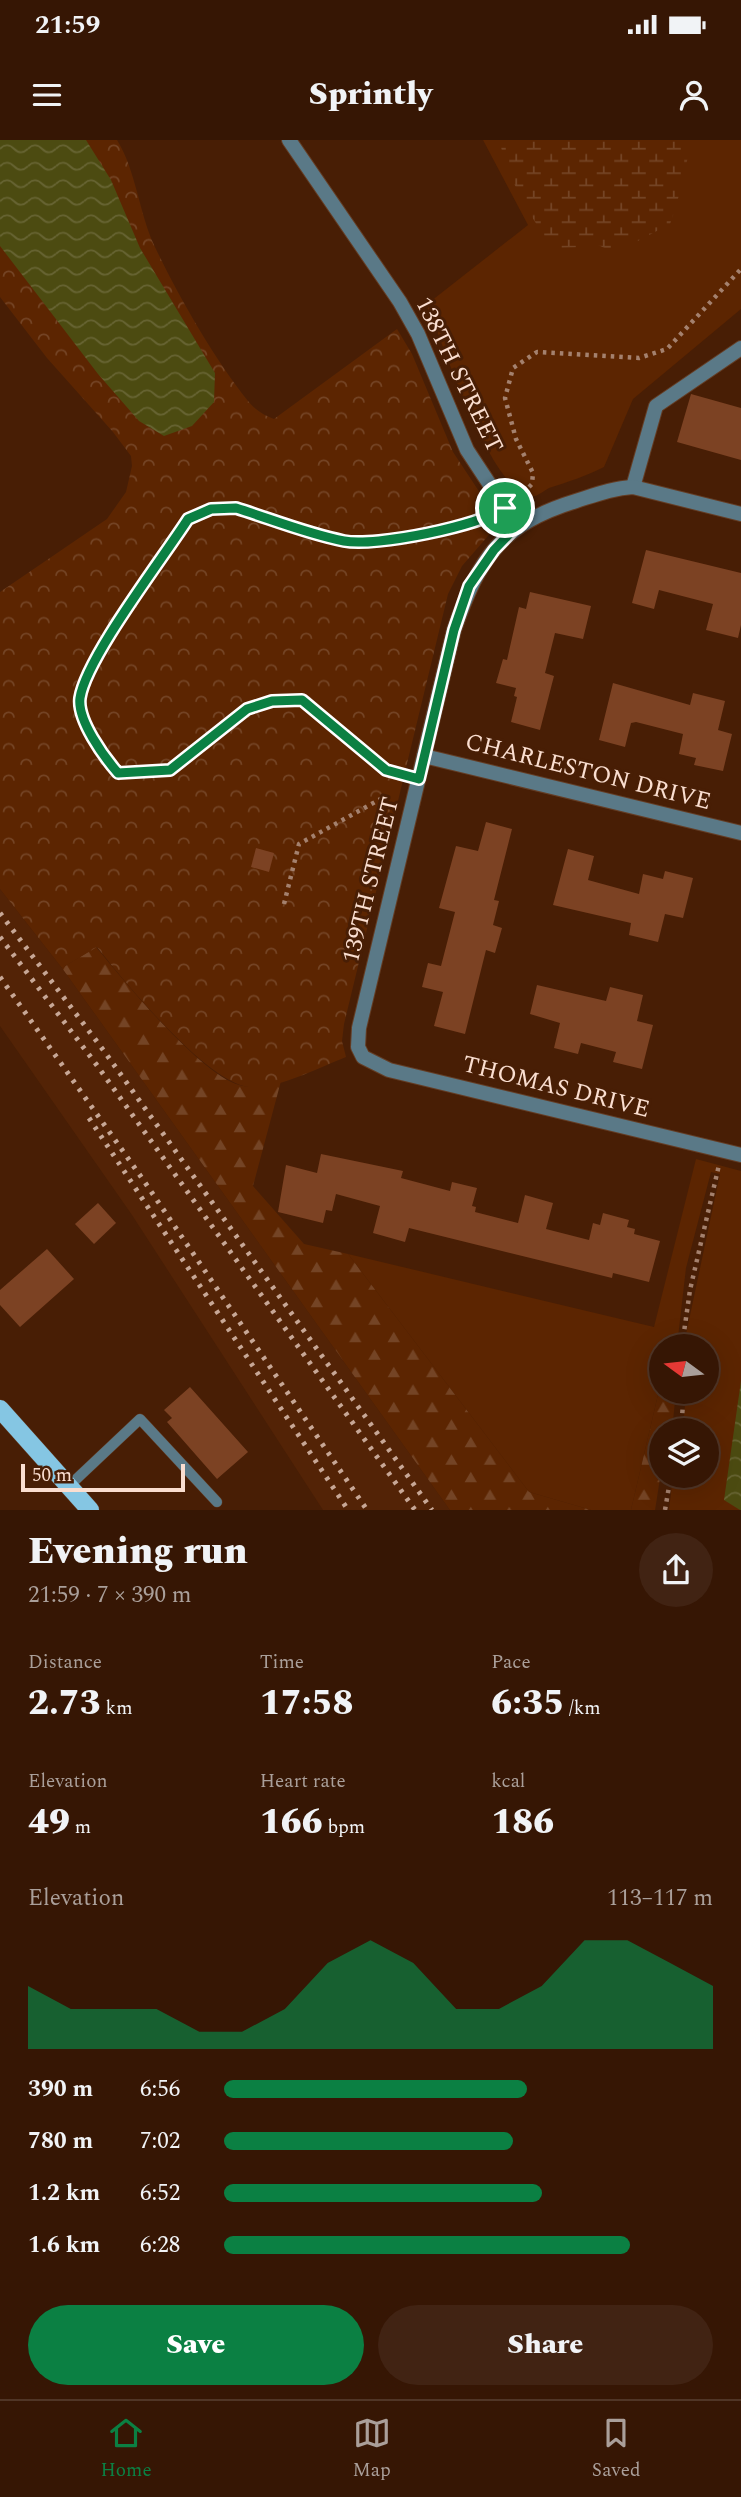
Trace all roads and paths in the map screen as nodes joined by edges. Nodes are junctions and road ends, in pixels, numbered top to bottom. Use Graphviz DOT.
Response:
graph roads {
  1 [pos="289,140"];
  2 [pos="741,269"];
  3 [pos="741,348"];
  4 [pos="633,488"];
  5 [pos="505,508"];
  6 [pos="741,514"];
  7 [pos="517,526"];
  8 [pos="424,756"];
  9 [pos="419,779"];
  10 [pos="386,796"];
  11 [pos="741,833"];
  12 [pos="284,904"];
  13 [pos="362,1057"];
  14 [pos="724,1151"];
  15 [pos="741,1155"];
  16 [pos="682,1334"];
  17 [pos="0,1409"];
  18 [pos="69,1486"];
  19 [pos="669,1488"];
  20 [pos="217,1502"];
  21 [pos="90,1510"];
  22 [pos="665,1510"];
  1 -- 5 [label="street, 138TH STREET"];
  2 -- 5 [label="path"];
  3 -- 4 [label="street"];
  4 -- 6 [label="street"];
  4 -- 7 [label="street, 139TH STREET"];
  5 -- 7 [label="street, 138TH STREET"];
  5 -- 9 [label="path"];
  7 -- 8 [label="street, 139TH STREET"];
  8 -- 9 [label="street, 139TH STREET"];
  8 -- 11 [label="street, CHARLESTON DRIVE"];
  9 -- 13 [label="street, 139TH STREET"];
  10 -- 12 [label="path"];
  13 -- 14 [label="street, THOMAS DRIVE"];
  14 -- 15 [label="street, THOMAS DRIVE"];
  14 -- 16 [label="path"];
  17 -- 18 [label="main road"];
  18 -- 20 [label="lane"];
  18 -- 21 [label="main road"];
  19 -- 22 [label="path"];
}
